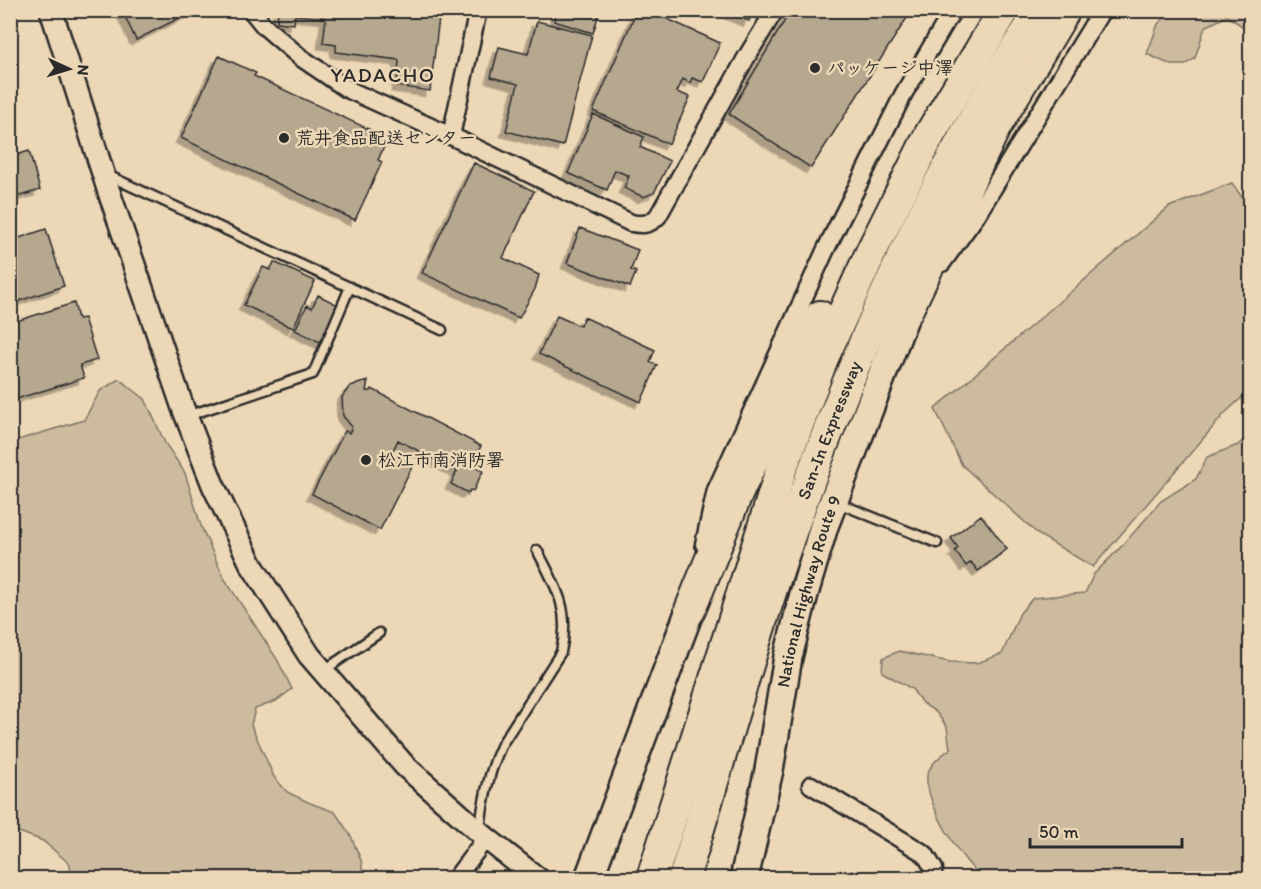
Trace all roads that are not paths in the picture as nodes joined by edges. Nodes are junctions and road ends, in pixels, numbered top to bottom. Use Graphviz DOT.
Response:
graph roads {
  1 [pos="51,10"];
  2 [pos="251,10"];
  3 [pos="478,10"];
  4 [pos="775,10"];
  5 [pos="952,10"];
  6 [pos="991,10"];
  7 [pos="1004,10"];
  8 [pos="1041,10"];
  9 [pos="1065,10"];
  10 [pos="1102,10"];
  11 [pos="451,136"];
  12 [pos="102,172"];
  13 [pos="350,287"];
  14 [pos="906,314"];
  15 [pos="442,330"];
  16 [pos="186,416"];
  17 [pos="834,501"];
  18 [pos="937,543"];
  19 [pos="537,550"];
  20 [pos="690,610"];
  21 [pos="380,633"];
  22 [pos="323,671"];
  23 [pos="811,785"];
  24 [pos="483,835"];
  25 [pos="456,879"];
  26 [pos="537,879"];
  27 [pos="589,879"];
  28 [pos="652,879"];
  29 [pos="684,879"];
  30 [pos="744,879"];
  31 [pos="930,879"];
  1 -- 12 [label="street"];
  2 -- 11 [label="street"];
  3 -- 11 [label="street"];
  4 -- 11 [label="street"];
  5 -- 20 [label="street"];
  6 -- 20 [label="highway"];
  7 -- 28 [label="highway, San-In Expressway"];
  8 -- 29 [label="highway, San-In Expressway"];
  9 -- 14 [label="highway"];
  10 -- 14 [label="street"];
  12 -- 13 [label="lane"];
  12 -- 16 [label="street"];
  13 -- 15 [label="lane"];
  13 -- 16 [label="lane"];
  14 -- 17 [label="highway, National Highway Route 9"];
  16 -- 22 [label="street"];
  17 -- 18 [label="lane"];
  17 -- 30 [label="highway, National Highway Route 9"];
  19 -- 24 [label="lane"];
  20 -- 27 [label="highway"];
  21 -- 22 [label="lane"];
  22 -- 24 [label="street"];
  23 -- 31 [label="street"];
  24 -- 25 [label="street"];
  24 -- 26 [label="street"];
}
